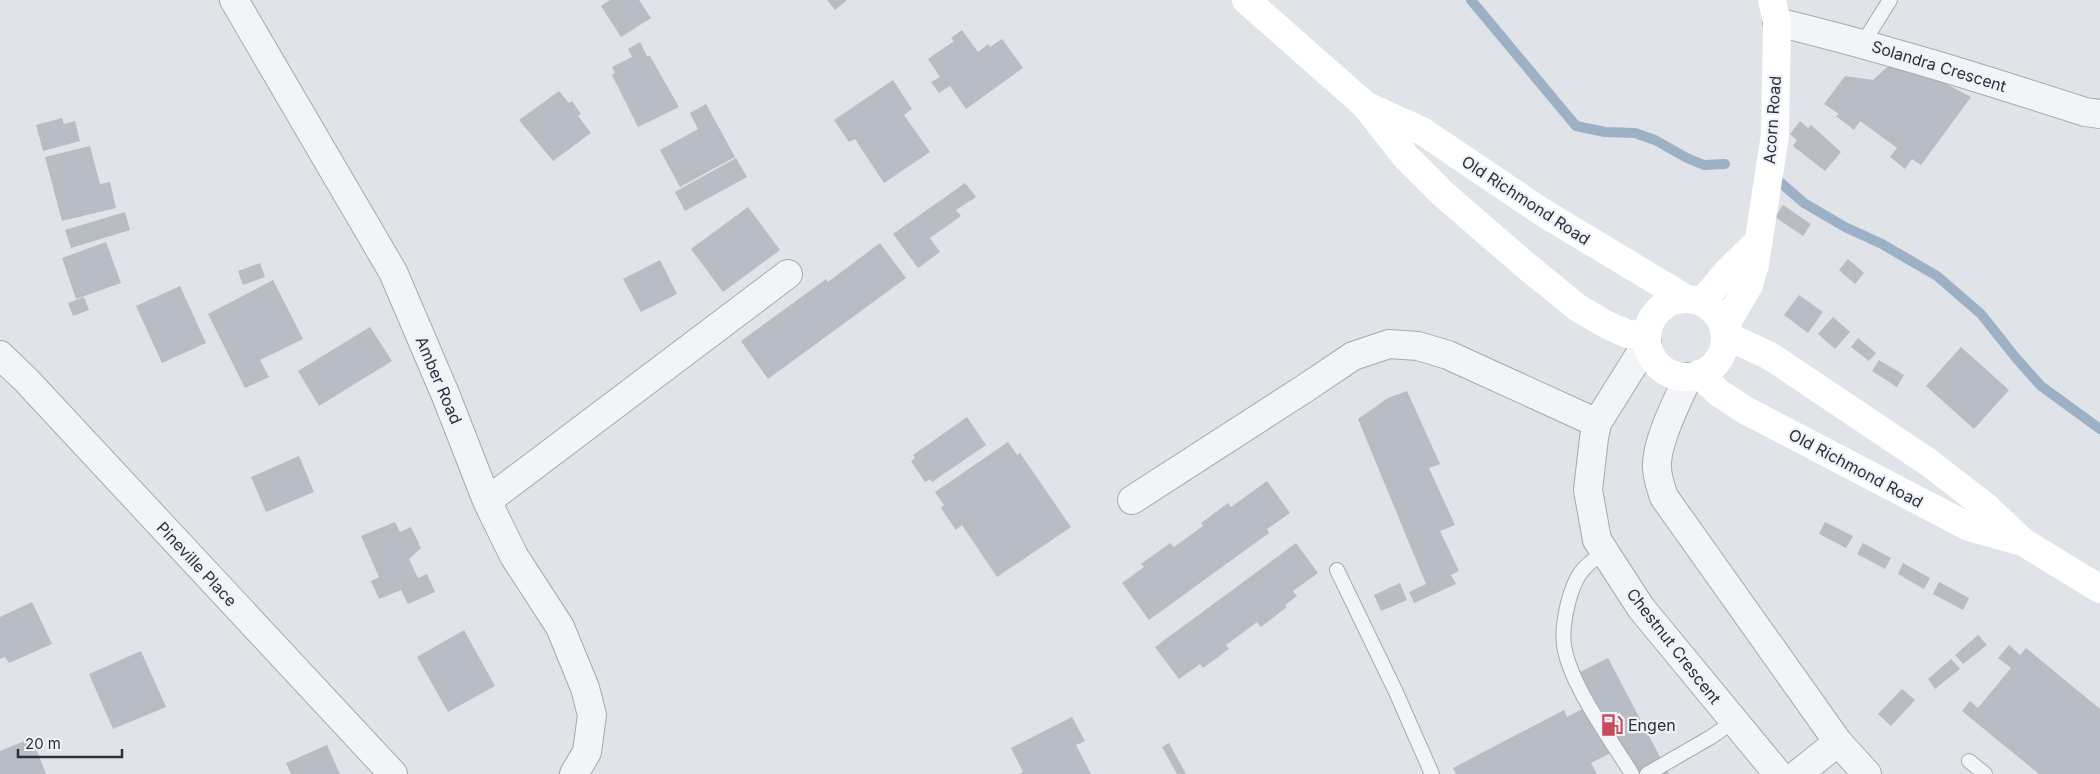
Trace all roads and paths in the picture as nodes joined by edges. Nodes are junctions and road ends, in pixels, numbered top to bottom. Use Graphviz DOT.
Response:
graph roads {
  1 [pos="234,0"];
  2 [pos="1246,0"];
  3 [pos="1890,0"];
  4 [pos="1775,11"];
  5 [pos="1864,43"];
  6 [pos="1365,105"];
  7 [pos="2100,114"];
  8 [pos="1759,241"];
  9 [pos="788,274"];
  10 [pos="1693,300"];
  11 [pos="1725,331"];
  12 [pos="1647,339"];
  13 [pos="0,355"];
  14 [pos="1693,376"];
  15 [pos="1597,423"];
  16 [pos="1132,500"];
  17 [pos="487,501"];
  18 [pos="2023,542"];
  19 [pos="1605,552"];
  20 [pos="1337,570"];
  21 [pos="2100,590"];
  22 [pos="1734,721"];
  23 [pos="1838,742"];
  24 [pos="1969,761"];
  25 [pos="393,774"];
  26 [pos="574,774"];
  27 [pos="1432,774"];
  28 [pos="1632,774"];
  29 [pos="1647,774"];
  30 [pos="1778,774"];
  31 [pos="1798,774"];
  32 [pos="1867,774"];
  33 [pos="1984,774"];
  1 -- 17 [label="street, Amber Road"];
  2 -- 6 [label="street, Old Richmond Road"];
  3 -- 5 [label="lane"];
  4 -- 5 [label="street, Solandra Crescent"];
  4 -- 8 [label="street, Acorn Road"];
  5 -- 7 [label="street, Solandra Crescent"];
  6 -- 10 [label="street, Old Richmond Road"];
  6 -- 12 [label="street, Old Richmond Road"];
  8 -- 10 [label="street"];
  8 -- 11 [label="street, Acorn Road"];
  9 -- 17 [label="street"];
  10 -- 11 [label="street, Old Richmond Road"];
  10 -- 12 [label="street"];
  11 -- 14 [label="street"];
  11 -- 18 [label="street, Old Richmond Road"];
  12 -- 14 [label="street, Old Richmond Road"];
  12 -- 15 [label="street, Chestnut Crescent"];
  13 -- 25 [label="street, Pineville Place"];
  14 -- 18 [label="street, Old Richmond Road"];
  14 -- 23 [label="street"];
  15 -- 16 [label="street"];
  15 -- 19 [label="street, Chestnut Crescent"];
  17 -- 26 [label="street, Amber Road"];
  18 -- 21 [label="street, Old Richmond Road"];
  19 -- 22 [label="street, Chestnut Crescent"];
  19 -- 28 [label="lane"];
  20 -- 27 [label="lane"];
  22 -- 29 [label="lane"];
  22 -- 30 [label="street, Chestnut Crescent"];
  23 -- 31 [label="street"];
  23 -- 32 [label="street"];
  24 -- 33 [label="lane"];
}
